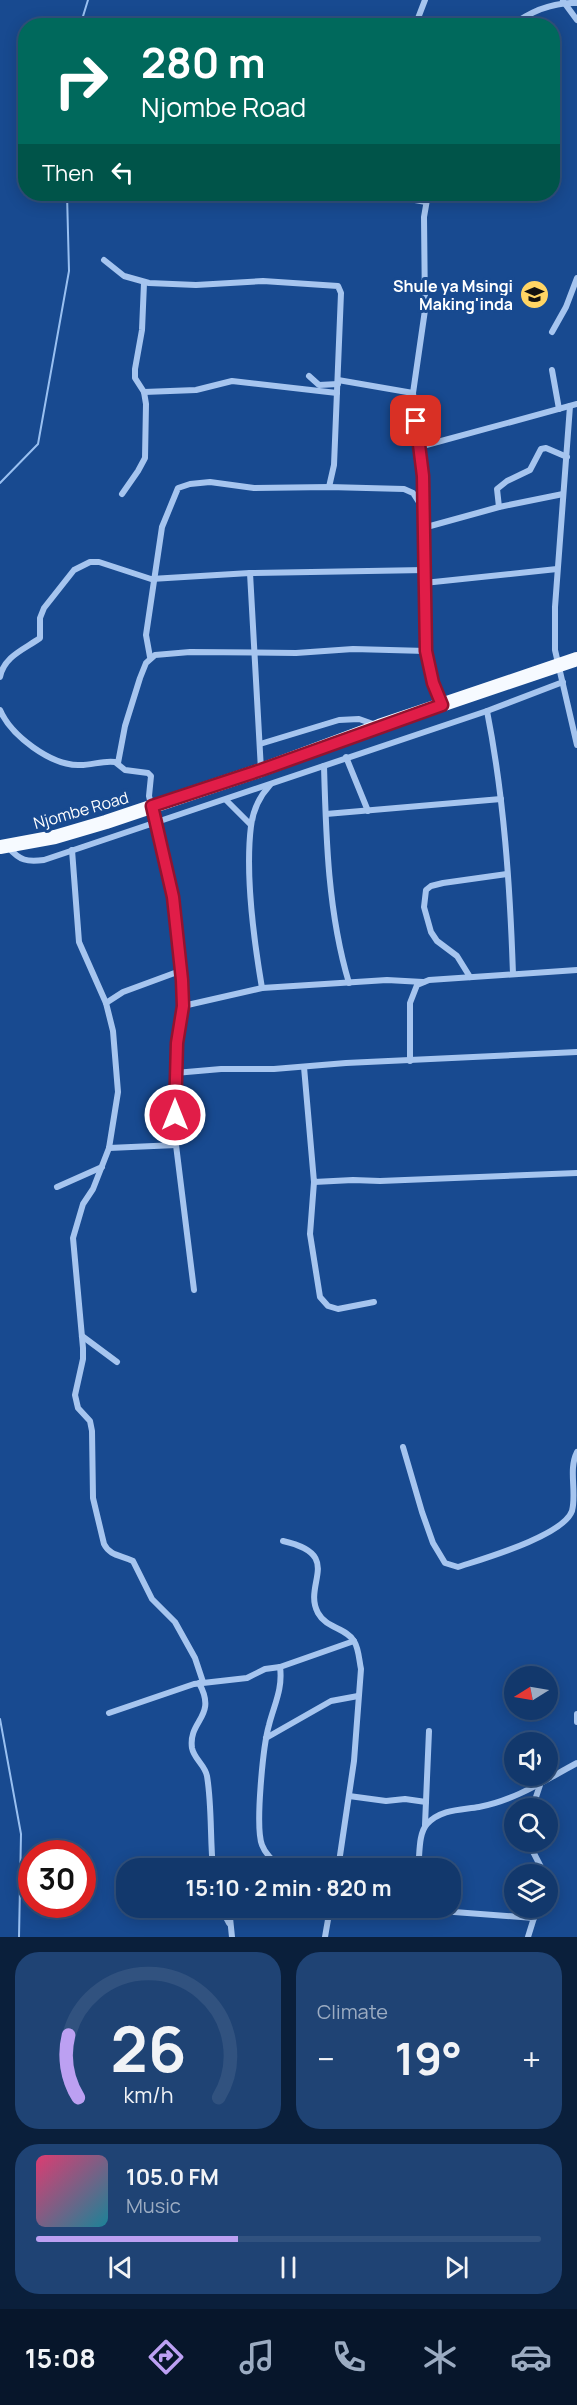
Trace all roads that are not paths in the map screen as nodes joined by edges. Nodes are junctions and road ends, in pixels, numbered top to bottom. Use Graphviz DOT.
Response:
graph roads {
  1 [pos="425,0"];
  2 [pos="564,1"];
  3 [pos="577,3"];
  4 [pos="418,18"];
  5 [pos="523,18"];
  6 [pos="577,20"];
  7 [pos="426,201"];
  8 [pos="104,260"];
  9 [pos="577,278"];
  10 [pos="144,283"];
  11 [pos="552,332"];
  12 [pos="552,370"];
  13 [pos="309,376"];
  14 [pos="338,382"];
  15 [pos="144,392"];
  16 [pos="337,393"];
  17 [pos="413,393"];
  18 [pos="573,405"];
  19 [pos="559,409"];
  20 [pos="419,447"];
  21 [pos="567,457"];
  22 [pos="329,487"];
  23 [pos="122,494"];
  24 [pos="563,494"];
  25 [pos="422,507"];
  26 [pos="499,507"];
  27 [pos="423,528"];
  28 [pos="557,569"];
  29 [pos="425,570"];
  30 [pos="250,573"];
  31 [pos="156,579"];
  32 [pos="424,584"];
  33 [pos="426,651"];
  34 [pos="255,653"];
  35 [pos="150,657"];
  36 [pos="577,658"];
  37 [pos="558,665"];
  38 [pos="0,677"];
  39 [pos="563,682"];
  40 [pos="442,705"];
  41 [pos="0,710"];
  42 [pos="487,711"];
  43 [pos="380,726"];
  44 [pos="260,744"];
  45 [pos="577,746"];
  46 [pos="346,757"];
  47 [pos="118,764"];
  48 [pos="324,766"];
  49 [pos="261,770"];
  50 [pos="271,784"];
  51 [pos="501,799"];
  52 [pos="226,800"];
  53 [pos="152,806"];
  54 [pos="368,811"];
  55 [pos="326,814"];
  56 [pos="156,821"];
  57 [pos="251,825"];
  58 [pos="3,846"];
  59 [pos="72,850"];
  60 [pos="507,874"];
  61 [pos="577,970"];
  62 [pos="180,971"];
  63 [pos="513,974"];
  64 [pos="470,977"];
  65 [pos="423,982"];
  66 [pos="349,983"];
  67 [pos="262,988"];
  68 [pos="106,1004"];
  69 [pos="183,1006"];
  70 [pos="577,1052"];
  71 [pos="410,1061"];
  72 [pos="304,1067"];
  73 [pos="175,1073"];
  74 [pos="176,1145"];
  75 [pos="109,1148"];
  76 [pos="102,1167"];
  77 [pos="577,1173"];
  78 [pos="314,1182"];
  79 [pos="57,1187"];
  80 [pos="194,1290"];
  81 [pos="374,1302"];
  82 [pos="82,1335"];
  83 [pos="117,1362"];
  84 [pos="403,1447"];
  85 [pos="577,1452"];
  86 [pos="577,1516"];
  87 [pos="567,1519"];
  88 [pos="283,1541"];
  89 [pos="354,1641"];
  90 [pos="280,1667"];
  91 [pos="201,1683"];
  92 [pos="357,1696"];
  93 [pos="109,1713"];
  94 [pos="577,1713"];
  95 [pos="577,1722"];
  96 [pos="429,1731"];
  97 [pos="266,1738"];
  98 [pos="577,1762"];
  99 [pos="558,1774"];
  100 [pos="536,1786"];
  101 [pos="349,1796"];
  102 [pos="426,1802"];
  103 [pos="425,1826"];
  104 [pos="212,1858"];
  105 [pos="271,1858"];
  106 [pos="340,1858"];
  107 [pos="419,1858"];
  108 [pos="461,1913"];
  109 [pos="504,1916"];
  110 [pos="225,1918"];
  111 [pos="229,1918"];
  112 [pos="328,1918"];
  113 [pos="534,1918"];
  114 [pos="230,1924"];
  115 [pos="232,1937"];
  116 [pos="324,1937"];
  117 [pos="528,1937"];
  1 -- 4 [label="street"];
  2 -- 3 [label="street"];
  2 -- 5 [label="street"];
  2 -- 6 [label="street"];
  7 -- 17 [label="street"];
  8 -- 10 [label="street"];
  9 -- 11 [label="street"];
  10 -- 14 [label="street"];
  10 -- 15 [label="street"];
  12 -- 19 [label="street"];
  13 -- 14 [label="street"];
  14 -- 16 [label="street"];
  14 -- 17 [label="street"];
  15 -- 16 [label="street"];
  15 -- 23 [label="street"];
  16 -- 22 [label="street"];
  17 -- 20 [label="street"];
  18 -- 19 [label="street"];
  18 -- 21 [label="street"];
  19 -- 20 [label="street"];
  20 -- 25 [label="street"];
  21 -- 24 [label="street"];
  21 -- 26 [label="street"];
  22 -- 25 [label="street"];
  22 -- 31 [label="street"];
  24 -- 26 [label="street"];
  24 -- 28 [label="street"];
  25 -- 27 [label="street"];
  26 -- 27 [label="street"];
  27 -- 29 [label="street"];
  28 -- 32 [label="street"];
  28 -- 37 [label="street"];
  29 -- 30 [label="street"];
  29 -- 32 [label="street"];
  30 -- 31 [label="street"];
  30 -- 34 [label="street"];
  31 -- 35 [label="street"];
  31 -- 38 [label="street"];
  32 -- 33 [label="street"];
  33 -- 34 [label="street"];
  33 -- 40 [label="street"];
  34 -- 35 [label="street"];
  34 -- 44 [label="street"];
  35 -- 47 [label="street"];
  36 -- 37 [label="highway, Njombe Road"];
  37 -- 39 [label="street"];
  37 -- 40 [label="highway, Njombe Road"];
  39 -- 42 [label="street"];
  39 -- 45 [label="street"];
  40 -- 43 [label="highway, Njombe Road"];
  41 -- 47 [label="street"];
  42 -- 46 [label="street"];
  42 -- 51 [label="street"];
  43 -- 44 [label="street"];
  43 -- 49 [label="highway, Njombe Road"];
  44 -- 49 [label="street"];
  46 -- 48 [label="street"];
  46 -- 54 [label="street"];
  47 -- 53 [label="street"];
  48 -- 50 [label="street"];
  48 -- 55 [label="street"];
  49 -- 53 [label="highway, Njombe Road"];
  50 -- 52 [label="street"];
  50 -- 57 [label="street"];
  51 -- 54 [label="street"];
  51 -- 60 [label="street"];
  52 -- 56 [label="street"];
  52 -- 57 [label="street"];
  53 -- 56 [label="street"];
  53 -- 58 [label="highway, Njombe Road"];
  54 -- 55 [label="street"];
  55 -- 66 [label="street"];
  56 -- 59 [label="street"];
  56 -- 62 [label="street"];
  57 -- 67 [label="street"];
  58 -- 59 [label="street"];
  59 -- 68 [label="street"];
  60 -- 63 [label="street"];
  60 -- 64 [label="street"];
  61 -- 63 [label="street"];
  62 -- 68 [label="street"];
  62 -- 69 [label="street"];
  63 -- 64 [label="street"];
  64 -- 65 [label="street"];
  65 -- 66 [label="street"];
  65 -- 71 [label="street"];
  66 -- 67 [label="street"];
  67 -- 69 [label="street"];
  68 -- 75 [label="street"];
  69 -- 73 [label="street"];
  70 -- 71 [label="street"];
  71 -- 72 [label="street"];
  72 -- 73 [label="street"];
  72 -- 78 [label="street"];
  73 -- 74 [label="street"];
  74 -- 75 [label="street"];
  74 -- 80 [label="street"];
  75 -- 76 [label="street"];
  76 -- 79 [label="street"];
  76 -- 82 [label="street"];
  77 -- 78 [label="street"];
  78 -- 81 [label="street"];
  82 -- 83 [label="street"];
  82 -- 91 [label="street"];
  84 -- 87 [label="street"];
  85 -- 87 [label="street"];
  86 -- 87 [label="street"];
  88 -- 89 [label="street"];
  89 -- 90 [label="street"];
  89 -- 92 [label="street"];
  90 -- 91 [label="street"];
  90 -- 97 [label="street"];
  91 -- 93 [label="street"];
  91 -- 104 [label="street"];
  92 -- 97 [label="street"];
  92 -- 101 [label="street"];
  94 -- 95 [label="street"];
  96 -- 102 [label="street"];
  97 -- 105 [label="street"];
  98 -- 99 [label="street"];
  100 -- 103 [label="street"];
  101 -- 102 [label="street"];
  101 -- 106 [label="street"];
  102 -- 103 [label="street"];
  103 -- 107 [label="street"];
  108 -- 109 [label="street"];
  110 -- 114 [label="street"];
  111 -- 114 [label="street"];
  112 -- 116 [label="street"];
  113 -- 117 [label="street"];
  114 -- 115 [label="street"];
}
